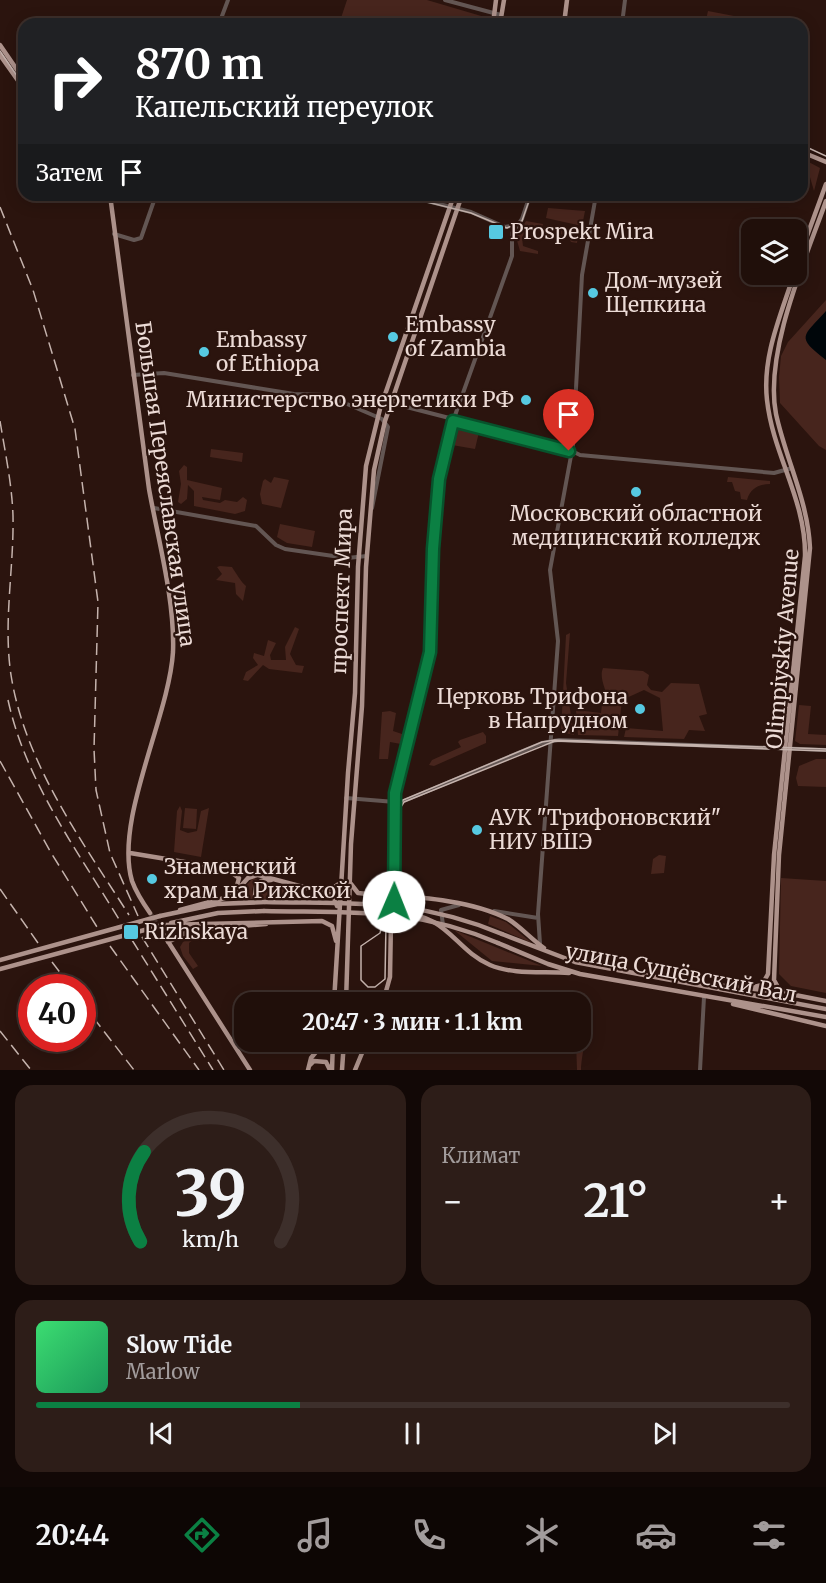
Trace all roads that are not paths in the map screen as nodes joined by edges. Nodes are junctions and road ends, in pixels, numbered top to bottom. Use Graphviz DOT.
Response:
graph roads {
  1 [pos="228,0"];
  2 [pos="446,0"];
  3 [pos="496,0"];
  4 [pos="504,0"];
  5 [pos="567,0"];
  6 [pos="625,0"];
  7 [pos="494,13"];
  8 [pos="501,15"];
  9 [pos="221,18"];
  10 [pos="494,18"];
  11 [pos="501,18"];
  12 [pos="565,18"];
  13 [pos="623,18"];
  14 [pos="0,45"];
  15 [pos="0,55"];
  16 [pos="18,71"];
  17 [pos="18,80"];
  18 [pos="808,155"];
  19 [pos="826,164"];
  20 [pos="826,184"];
  21 [pos="111,201"];
  22 [pos="154,201"];
  23 [pos="426,201"];
  24 [pos="452,201"];
  25 [pos="460,201"];
  26 [pos="528,201"];
  27 [pos="595,201"];
  28 [pos="826,201"];
  29 [pos="450,207"];
  30 [pos="458,209"];
  31 [pos="519,223"];
  32 [pos="502,226"];
  33 [pos="114,233"];
  34 [pos="807,236"];
  35 [pos="512,241"];
  36 [pos="790,285"];
  37 [pos="134,375"];
  38 [pos="391,404"];
  39 [pos="378,416"];
  40 [pos="385,421"];
  41 [pos="453,421"];
  42 [pos="571,452"];
  43 [pos="792,468"];
  44 [pos="786,470"];
  45 [pos="154,508"];
  46 [pos="367,556"];
  47 [pos="359,558"];
  48 [pos="550,741"];
  49 [pos="787,749"];
  50 [pos="826,750"];
  51 [pos="346,798"];
  52 [pos="353,799"];
  53 [pos="395,802"];
  54 [pos="130,853"];
  55 [pos="228,871"];
  56 [pos="260,875"];
  57 [pos="350,878"];
  58 [pos="341,880"];
  59 [pos="276,881"];
  60 [pos="316,889"];
  61 [pos="395,895"];
  62 [pos="218,899"];
  63 [pos="265,902"];
  64 [pos="459,905"];
  65 [pos="471,908"];
  66 [pos="150,913"];
  67 [pos="175,913"];
  68 [pos="339,915"];
  69 [pos="538,918"];
  70 [pos="280,921"];
  71 [pos="391,921"];
  72 [pos="163,926"];
  73 [pos="444,927"];
  74 [pos="162,932"];
  75 [pos="168,942"];
  76 [pos="337,947"];
  77 [pos="547,950"];
  78 [pos="563,958"];
  79 [pos="0,960"];
  80 [pos="0,969"];
  81 [pos="580,974"];
  82 [pos="692,983"];
  83 [pos="750,988"];
  84 [pos="335,992"];
  85 [pos="346,992"];
  86 [pos="386,992"];
  87 [pos="792,994"];
  88 [pos="704,997"];
  89 [pos="719,999"];
  90 [pos="826,1000"];
  91 [pos="826,1009"];
  92 [pos="826,1017"];
  93 [pos="826,1026"];
  94 [pos="316,1052"];
  95 [pos="332,1052"];
  96 [pos="344,1052"];
  97 [pos="361,1052"];
  98 [pos="250,1070"];
  99 [pos="308,1070"];
  100 [pos="331,1070"];
  101 [pos="342,1070"];
  102 [pos="355,1070"];
  103 [pos="700,1070"];
  1 -- 9 [label="street"];
  2 -- 7 [label="street"];
  3 -- 7 [label="main road"];
  4 -- 8 [label="main road"];
  5 -- 12 [label="main road"];
  6 -- 13 [label="street"];
  7 -- 8 [label="street"];
  7 -- 10 [label="main road"];
  8 -- 11 [label="main road"];
  14 -- 16 [label="main road"];
  15 -- 17 [label="main road"];
  18 -- 19 [label="main road"];
  20 -- 34 [label="main road"];
  21 -- 33 [label="main road, Большая Переяславская улица"];
  22 -- 33 [label="street"];
  23 -- 29 [label="street"];
  24 -- 29 [label="main road, проспект Мира"];
  25 -- 30 [label="main road, проспект Мира"];
  26 -- 31 [label="street"];
  27 -- 42 [label="street"];
  28 -- 43 [label="main road, Olimpiyskiy Avenue"];
  29 -- 30 [label="street"];
  29 -- 39 [label="main road, проспект Мира"];
  30 -- 32 [label="street"];
  30 -- 38 [label="main road, проспект Мира"];
  31 -- 32 [label="street"];
  31 -- 35 [label="street"];
  32 -- 35 [label="street"];
  33 -- 37 [label="main road, Большая Переяславская улица"];
  35 -- 41 [label="street"];
  36 -- 44 [label="main road, Olimpiyskiy Avenue"];
  37 -- 39 [label="street"];
  37 -- 45 [label="main road, Большая Переяславская улица"];
  38 -- 40 [label="main road, проспект Мира"];
  38 -- 41 [label="street"];
  39 -- 40 [label="street"];
  39 -- 47 [label="main road, проспект Мира"];
  40 -- 46 [label="main road, проспект Мира"];
  41 -- 42 [label="street"];
  41 -- 53 [label="street"];
  42 -- 44 [label="street"];
  42 -- 48 [label="street"];
  43 -- 44 [label="street"];
  43 -- 49 [label="main road, Olimpiyskiy Avenue"];
  44 -- 49 [label="main road, Olimpiyskiy Avenue"];
  45 -- 47 [label="street"];
  45 -- 54 [label="main road, Большая Переяславская улица"];
  46 -- 47 [label="street"];
  46 -- 52 [label="main road, проспект Мира"];
  47 -- 51 [label="main road, проспект Мира"];
  48 -- 49 [label="street"];
  48 -- 53 [label="street"];
  48 -- 69 [label="street"];
  49 -- 50 [label="street"];
  49 -- 83 [label="main road, Olimpiyskiy Avenue"];
  49 -- 87 [label="main road, Olimpiyskiy Avenue"];
  51 -- 52 [label="street"];
  51 -- 58 [label="main road, проспект Мира"];
  52 -- 53 [label="street"];
  52 -- 57 [label="main road, проспект Мира"];
  53 -- 61 [label="street"];
  54 -- 55 [label="main road"];
  54 -- 66 [label="main road, Большая Переяславская улица"];
  55 -- 56 [label="main road"];
  55 -- 62 [label="main road"];
  56 -- 59 [label="main road"];
  56 -- 62 [label="main road"];
  57 -- 61 [label="main road"];
  57 -- 85 [label="main road, проспект Мира"];
  58 -- 60 [label="main road"];
  58 -- 68 [label="main road, проспект Мира"];
  59 -- 60 [label="main road"];
  59 -- 63 [label="main road"];
  60 -- 68 [label="main road"];
  61 -- 64 [label="main road"];
  61 -- 71 [label="street"];
  62 -- 67 [label="main road"];
  63 -- 67 [label="main road, улица Сущёвский Вал"];
  63 -- 78 [label="main road, улица Сущёвский Вал, bridge"];
  64 -- 65 [label="main road"];
  64 -- 73 [label="street"];
  65 -- 69 [label="street"];
  65 -- 77 [label="main road"];
  67 -- 79 [label="main road, bridge"];
  68 -- 76 [label="main road, проспект Мира"];
  69 -- 77 [label="street"];
  70 -- 72 [label="main road"];
  70 -- 75 [label="main road"];
  70 -- 76 [label="main road"];
  71 -- 73 [label="main road"];
  71 -- 86 [label="main road"];
  72 -- 80 [label="main road, bridge"];
  72 -- 81 [label="main road, улица Сущёвский Вал, bridge"];
  73 -- 81 [label="main road"];
  74 -- 75 [label="main road"];
  75 -- 98 [label="main road"];
  76 -- 84 [label="main road, проспект Мира"];
  77 -- 78 [label="main road"];
  78 -- 82 [label="main road, улица Сущёвский Вал"];
  81 -- 88 [label="main road, улица Сущёвский Вал"];
  82 -- 83 [label="main road"];
  82 -- 91 [label="main road, улица Сущёвский Вал"];
  83 -- 87 [label="main road"];
  87 -- 90 [label="main road"];
  88 -- 89 [label="main road, улица Сущёвский Вал"];
  88 -- 103 [label="street"];
  89 -- 92 [label="main road, улица Сущёвский Вал"];
  89 -- 93 [label="main road"];
  94 -- 99 [label="main road"];
  95 -- 100 [label="main road"];
  96 -- 101 [label="main road"];
  97 -- 102 [label="main road"];
  99 -- 100 [label="main road"];
}
